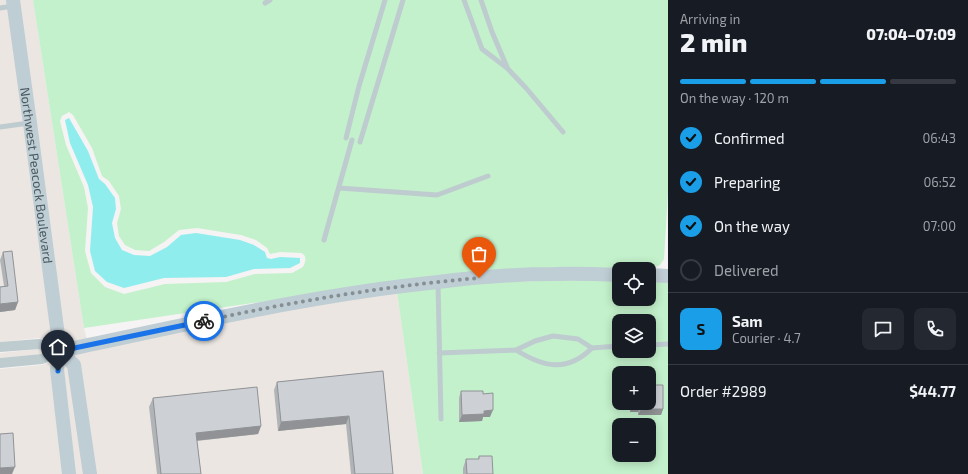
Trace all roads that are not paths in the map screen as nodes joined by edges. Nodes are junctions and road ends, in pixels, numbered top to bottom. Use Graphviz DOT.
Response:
graph roads {
  1 [pos="385,0"];
  2 [pos="403,0"];
  3 [pos="464,0"];
  4 [pos="481,0"];
  5 [pos="9,4"];
  6 [pos="507,68"];
  7 [pos="30,122"];
  8 [pos="0,127"];
  9 [pos="563,132"];
  10 [pos="346,138"];
  11 [pos="352,140"];
  12 [pos="360,142"];
  13 [pos="488,176"];
  14 [pos="339,188"];
  15 [pos="324,240"];
  16 [pos="612,275"];
  17 [pos="656,275"];
  18 [pos="668,276"];
  19 [pos="438,282"];
  20 [pos="668,344"];
  21 [pos="656,345"];
  22 [pos="0,347"];
  23 [pos="612,347"];
  24 [pos="592,348"];
  25 [pos="516,350"];
  26 [pos="60,351"];
  27 [pos="439,353"];
  28 [pos="0,363"];
  29 [pos="441,419"];
  30 [pos="69,474"];
  31 [pos="90,474"];
  1 -- 10 [label="lane"];
  2 -- 12 [label="lane"];
  3 -- 6 [label="lane"];
  4 -- 6 [label="lane"];
  5 -- 7 [label="street, Northwest Peacock Boulevard"];
  6 -- 9 [label="lane"];
  7 -- 8 [label="lane"];
  7 -- 26 [label="street, Northwest Peacock Boulevard"];
  11 -- 14 [label="lane"];
  13 -- 14 [label="lane"];
  14 -- 15 [label="lane"];
  16 -- 19 [label="street"];
  17 -- 18 [label="street"];
  19 -- 26 [label="street"];
  19 -- 27 [label="lane"];
  20 -- 21 [label="lane"];
  22 -- 26 [label="street"];
  23 -- 24 [label="lane"];
  24 -- 25 [label="lane"];
  24 -- 25 [label="lane"];
  25 -- 27 [label="lane"];
  26 -- 28 [label="street"];
  26 -- 30 [label="street, Northwest Peacock Boulevard"];
  26 -- 31 [label="street"];
  27 -- 29 [label="lane"];
}
